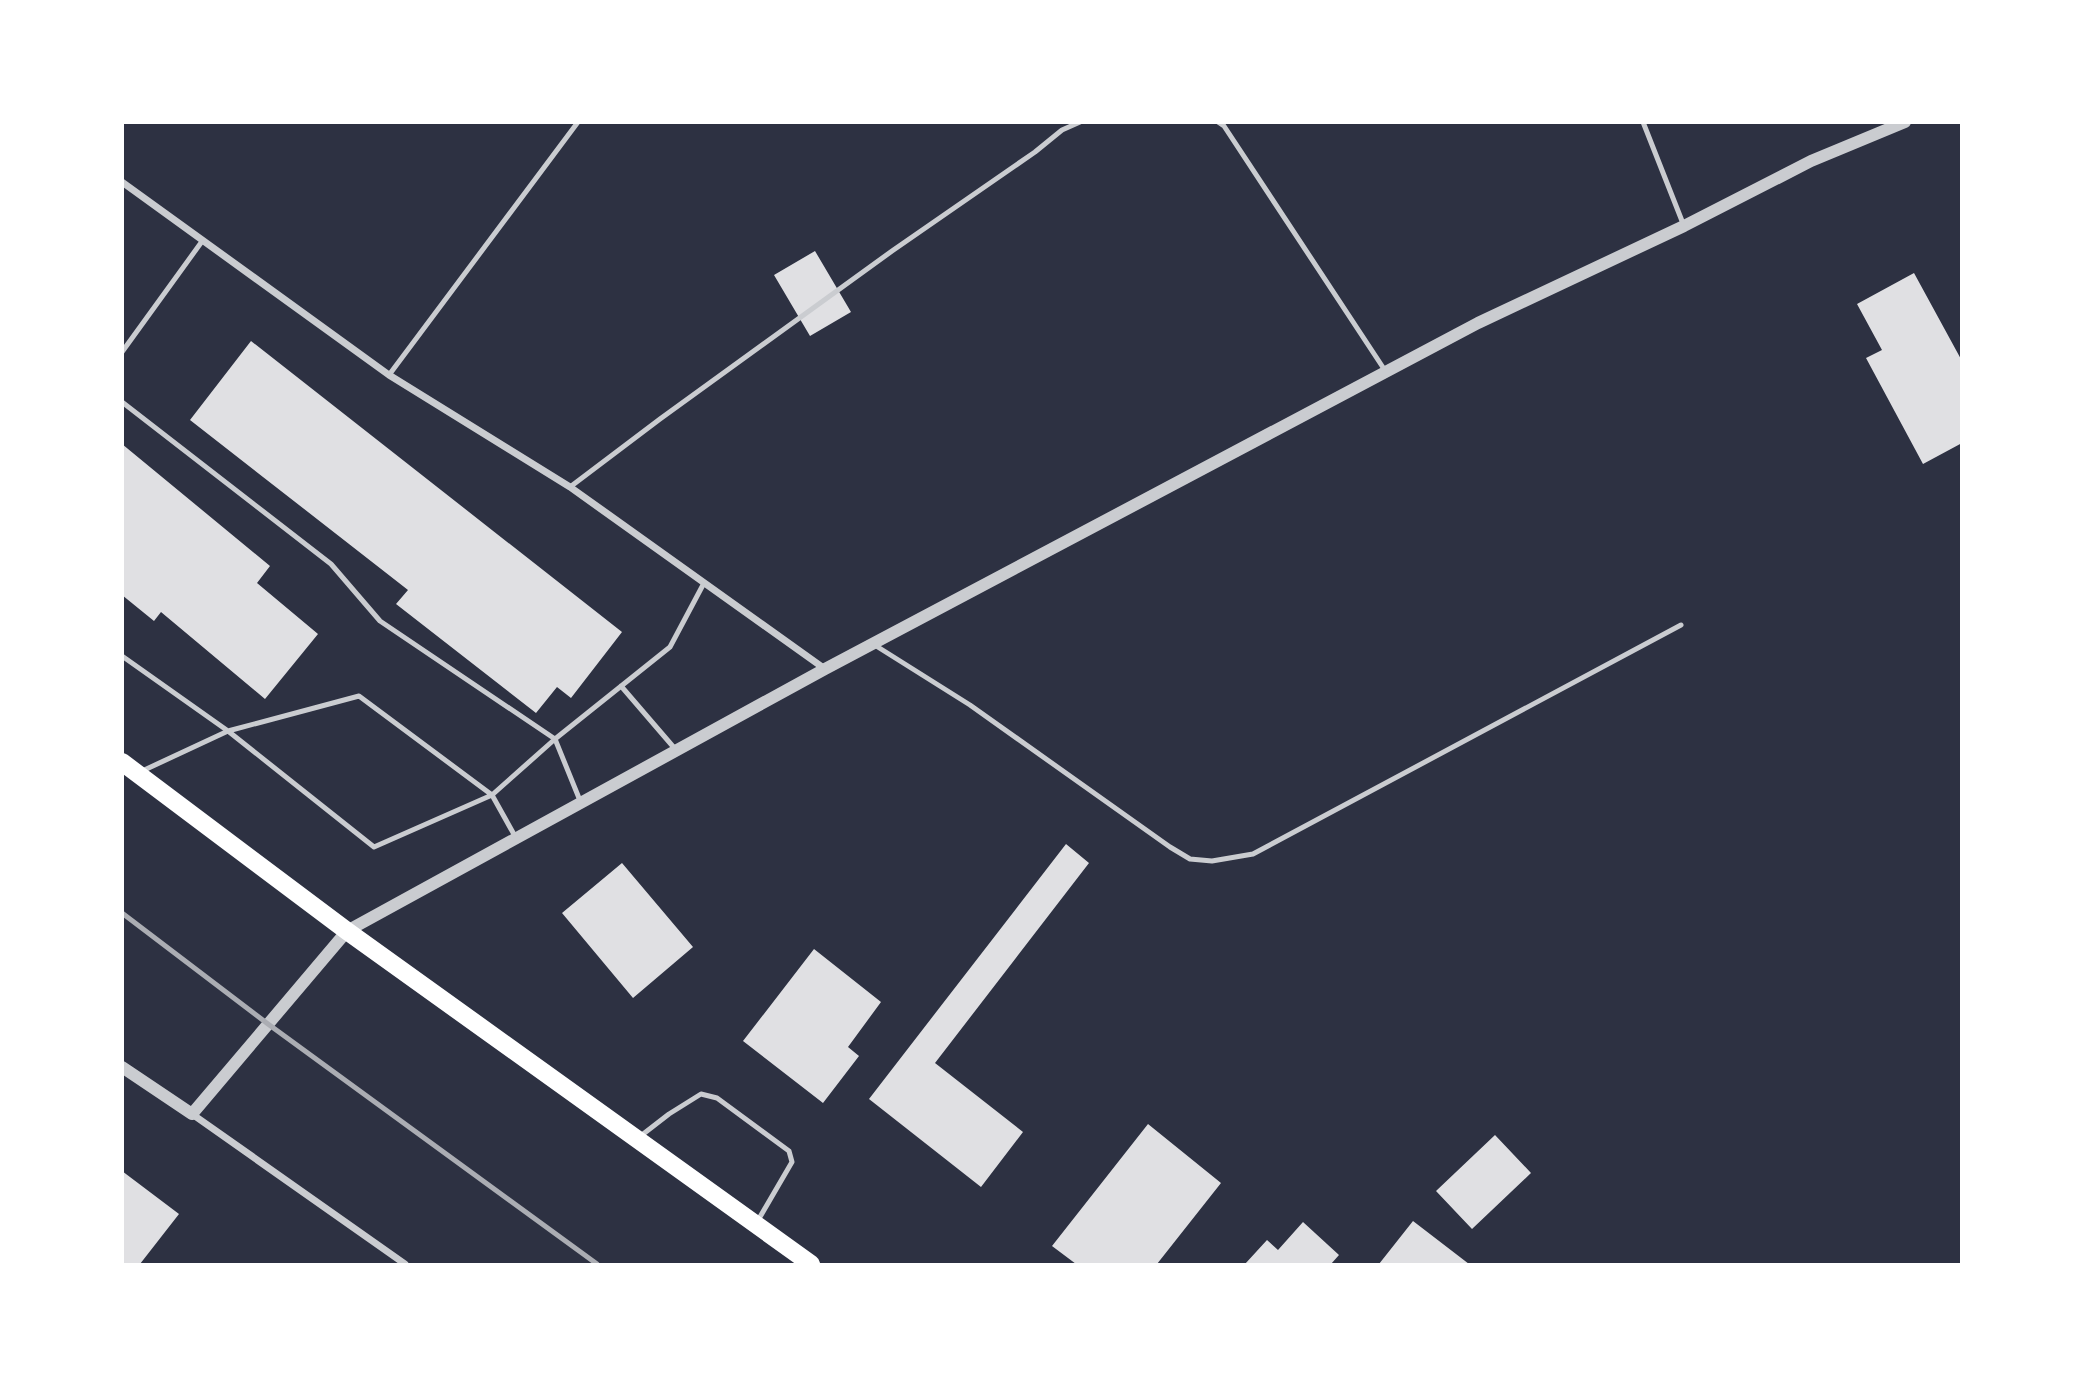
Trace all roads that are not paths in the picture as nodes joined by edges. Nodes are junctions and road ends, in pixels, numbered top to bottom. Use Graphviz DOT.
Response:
graph roads {
  1 [pos="578,122"];
  2 [pos="1080,122"];
  3 [pos="1643,122"];
  4 [pos="1069,124"];
  5 [pos="1221,124"];
  6 [pos="1899,124"];
  7 [pos="122,181"];
  8 [pos="1684,226"];
  9 [pos="203,240"];
  10 [pos="122,352"];
  11 [pos="1386,372"];
  12 [pos="389,375"];
  13 [pos="122,402"];
  14 [pos="570,487"];
  15 [pos="704,583"];
  16 [pos="1681,625"];
  17 [pos="873,644"];
  18 [pos="122,656"];
  19 [pos="825,670"];
  20 [pos="621,686"];
  21 [pos="228,731"];
  22 [pos="555,739"];
  23 [pos="677,750"];
  24 [pos="122,762"];
  25 [pos="138,774"];
  26 [pos="492,795"];
  27 [pos="581,803"];
  28 [pos="516,838"];
  29 [pos="347,931"];
  30 [pos="122,1067"];
  31 [pos="192,1114"];
  32 [pos="636,1139"];
  33 [pos="756,1225"];
  34 [pos="405,1265"];
  35 [pos="811,1265"];
  1 -- 12 [label="lane"];
  2 -- 4 [label="lane"];
  3 -- 8 [label="lane"];
  4 -- 14 [label="lane"];
  5 -- 11 [label="lane"];
  6 -- 8 [label="street"];
  7 -- 9 [label="street"];
  8 -- 11 [label="street"];
  9 -- 10 [label="lane"];
  9 -- 12 [label="street"];
  11 -- 17 [label="street"];
  12 -- 14 [label="street"];
  13 -- 22 [label="lane"];
  14 -- 15 [label="street"];
  15 -- 19 [label="street"];
  15 -- 20 [label="lane"];
  16 -- 17 [label="lane"];
  17 -- 19 [label="street"];
  18 -- 21 [label="lane"];
  19 -- 23 [label="street"];
  20 -- 22 [label="lane"];
  20 -- 23 [label="lane"];
  21 -- 25 [label="lane"];
  21 -- 26 [label="lane"];
  21 -- 26 [label="lane"];
  22 -- 26 [label="lane"];
  22 -- 27 [label="lane"];
  23 -- 27 [label="street"];
  24 -- 25 [label="main road"];
  25 -- 29 [label="main road"];
  26 -- 28 [label="lane"];
  27 -- 28 [label="street"];
  28 -- 29 [label="street"];
  29 -- 31 [label="street"];
  29 -- 32 [label="main road"];
  30 -- 31 [label="street"];
  31 -- 34 [label="street"];
  32 -- 33 [label="main road"];
  32 -- 33 [label="lane"];
  33 -- 35 [label="main road"];
}
